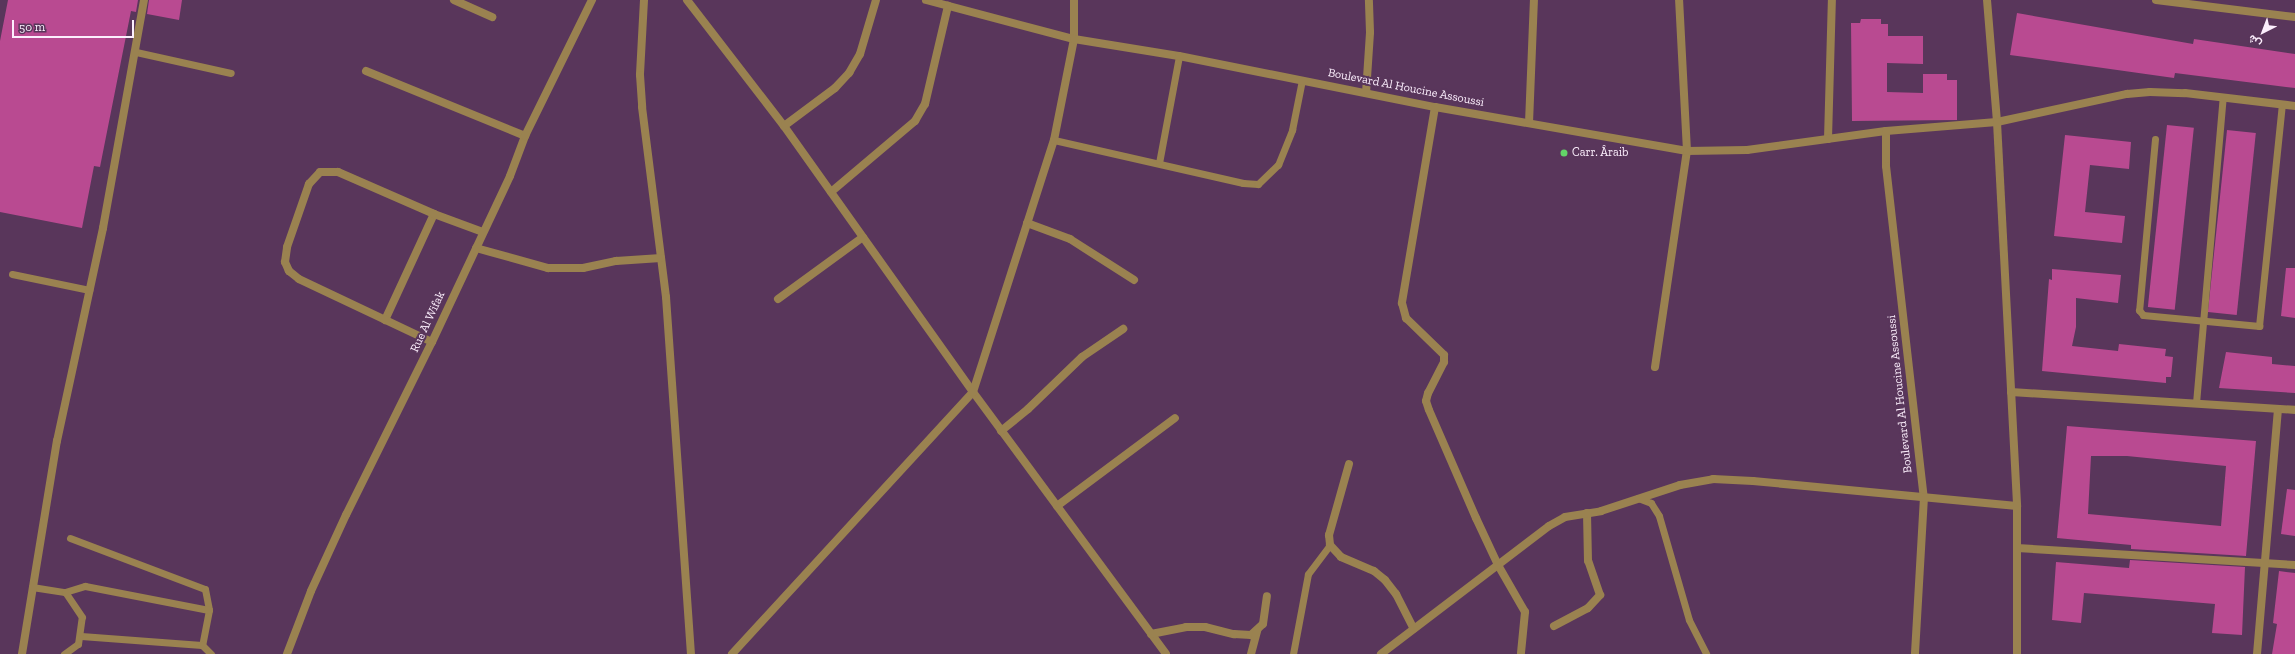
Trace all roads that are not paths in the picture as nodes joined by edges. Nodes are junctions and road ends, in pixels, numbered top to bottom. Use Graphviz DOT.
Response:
graph roads {
  1 [pos="144,0"];
  2 [pos="454,0"];
  3 [pos="592,0"];
  4 [pos="644,0"];
  5 [pos="687,0"];
  6 [pos="876,0"];
  7 [pos="926,0"];
  8 [pos="1074,0"];
  9 [pos="1369,0"];
  10 [pos="1534,0"];
  11 [pos="1679,0"];
  12 [pos="1832,0"];
  13 [pos="1987,0"];
  14 [pos="2156,0"];
  15 [pos="938,1"];
  16 [pos="948,6"];
  17 [pos="492,17"];
  18 [pos="2295,17"];
  19 [pos="1074,39"];
  20 [pos="136,52"];
  21 [pos="1180,56"];
  22 [pos="366,71"];
  23 [pos="231,73"];
  24 [pos="1302,80"];
  25 [pos="1366,93"];
  26 [pos="2223,97"];
  27 [pos="2282,105"];
  28 [pos="2295,106"];
  29 [pos="1435,107"];
  30 [pos="1997,122"];
  31 [pos="1529,123"];
  32 [pos="784,126"];
  33 [pos="1886,131"];
  34 [pos="525,136"];
  35 [pos="1828,139"];
  36 [pos="2155,139"];
  37 [pos="1054,140"];
  38 [pos="1687,151"];
  39 [pos="1159,163"];
  40 [pos="831,192"];
  41 [pos="434,214"];
  42 [pos="1027,223"];
  43 [pos="483,232"];
  44 [pos="863,238"];
  45 [pos="476,248"];
  46 [pos="661,258"];
  47 [pos="12,274"];
  48 [pos="1134,280"];
  49 [pos="89,290"];
  50 [pos="778,299"];
  51 [pos="385,320"];
  52 [pos="2204,322"];
  53 [pos="1123,329"];
  54 [pos="432,342"];
  55 [pos="1655,367"];
  56 [pos="972,392"];
  57 [pos="2011,392"];
  58 [pos="2196,403"];
  59 [pos="2278,409"];
  60 [pos="2295,410"];
  61 [pos="1174,418"];
  62 [pos="1001,431"];
  63 [pos="1349,464"];
  64 [pos="1924,497"];
  65 [pos="1638,498"];
  66 [pos="1057,506"];
  67 [pos="2017,506"];
  68 [pos="1587,513"];
  69 [pos="70,538"];
  70 [pos="1330,545"];
  71 [pos="2017,548"];
  72 [pos="2263,564"];
  73 [pos="1498,565"];
  74 [pos="2295,565"];
  75 [pos="32,588"];
  76 [pos="65,592"];
  77 [pos="1267,596"];
  78 [pos="209,610"];
  79 [pos="1554,626"];
  80 [pos="1414,629"];
  81 [pos="1257,631"];
  82 [pos="1151,634"];
  83 [pos="82,636"];
  84 [pos="202,645"];
  85 [pos="1521,653"];
  86 [pos="22,654"];
  87 [pos="64,654"];
  88 [pos="211,654"];
  89 [pos="287,654"];
  90 [pos="691,654"];
  91 [pos="732,654"];
  92 [pos="1166,654"];
  93 [pos="1251,654"];
  94 [pos="1293,654"];
  95 [pos="1381,654"];
  96 [pos="1706,654"];
  97 [pos="1915,654"];
  98 [pos="2017,654"];
  99 [pos="2257,654"];
  1 -- 20 [label="street"];
  2 -- 17 [label="street"];
  3 -- 34 [label="street, Rue Al Wifak"];
  4 -- 46 [label="street"];
  5 -- 32 [label="street"];
  6 -- 32 [label="street"];
  7 -- 15 [label="street, Boulevard Al Houcine Assoussi"];
  8 -- 19 [label="street"];
  9 -- 25 [label="street"];
  10 -- 31 [label="street"];
  11 -- 38 [label="street"];
  12 -- 35 [label="street"];
  13 -- 30 [label="street"];
  14 -- 18 [label="street"];
  15 -- 16 [label="street, Boulevard Al Houcine Assoussi"];
  16 -- 19 [label="street, Boulevard Al Houcine Assoussi"];
  16 -- 40 [label="street"];
  19 -- 21 [label="street, Boulevard Al Houcine Assoussi"];
  19 -- 37 [label="street"];
  20 -- 23 [label="lane"];
  20 -- 49 [label="street"];
  21 -- 24 [label="street, Boulevard Al Houcine Assoussi"];
  21 -- 39 [label="lane"];
  22 -- 34 [label="street"];
  24 -- 25 [label="street, Boulevard Al Houcine Assoussi"];
  24 -- 39 [label="lane"];
  25 -- 29 [label="street, Boulevard Al Houcine Assoussi"];
  26 -- 27 [label="street, Boulevard Al Houcine Assoussi"];
  26 -- 30 [label="street, Boulevard Al Houcine Assoussi"];
  26 -- 52 [label="lane"];
  27 -- 28 [label="street, Boulevard Al Houcine Assoussi"];
  27 -- 52 [label="lane"];
  29 -- 31 [label="street, Boulevard Al Houcine Assoussi"];
  29 -- 73 [label="street"];
  30 -- 33 [label="street, Boulevard Al Houcine Assoussi"];
  30 -- 57 [label="street"];
  31 -- 38 [label="street, Boulevard Al Houcine Assoussi"];
  32 -- 40 [label="street"];
  33 -- 35 [label="street, Boulevard Al Houcine Assoussi"];
  33 -- 64 [label="street, Boulevard Al Houcine Assoussi"];
  34 -- 43 [label="street, Rue Al Wifak"];
  35 -- 38 [label="street, Boulevard Al Houcine Assoussi"];
  36 -- 52 [label="lane"];
  37 -- 39 [label="lane"];
  37 -- 42 [label="street"];
  38 -- 55 [label="street"];
  40 -- 44 [label="street"];
  41 -- 43 [label="street"];
  41 -- 51 [label="street"];
  41 -- 51 [label="street"];
  42 -- 48 [label="street"];
  42 -- 56 [label="street"];
  43 -- 45 [label="street, Rue Al Wifak"];
  44 -- 50 [label="street"];
  44 -- 56 [label="street"];
  45 -- 46 [label="street"];
  45 -- 54 [label="street, Rue Al Wifak"];
  46 -- 90 [label="street"];
  47 -- 49 [label="lane"];
  49 -- 75 [label="street"];
  51 -- 54 [label="street"];
  52 -- 58 [label="lane"];
  53 -- 62 [label="street"];
  54 -- 89 [label="street, Rue Al Wifak"];
  56 -- 62 [label="street"];
  56 -- 91 [label="street"];
  57 -- 58 [label="street"];
  57 -- 67 [label="street"];
  58 -- 59 [label="street"];
  59 -- 60 [label="street"];
  59 -- 72 [label="street"];
  61 -- 66 [label="street"];
  62 -- 66 [label="street"];
  63 -- 70 [label="street"];
  64 -- 65 [label="street"];
  64 -- 67 [label="street"];
  64 -- 97 [label="street, Boulevard Al Houcine Assoussi"];
  65 -- 68 [label="street"];
  65 -- 96 [label="lane"];
  66 -- 82 [label="street"];
  67 -- 71 [label="street"];
  68 -- 73 [label="street"];
  68 -- 79 [label="street"];
  69 -- 78 [label="lane"];
  70 -- 80 [label="street"];
  70 -- 94 [label="lane"];
  71 -- 72 [label="street"];
  71 -- 98 [label="street"];
  72 -- 74 [label="street"];
  72 -- 99 [label="street"];
  73 -- 80 [label="street"];
  73 -- 85 [label="street"];
  75 -- 76 [label="lane"];
  75 -- 86 [label="street"];
  76 -- 78 [label="lane"];
  76 -- 83 [label="lane"];
  77 -- 81 [label="street"];
  78 -- 84 [label="lane"];
  80 -- 95 [label="street"];
  81 -- 82 [label="street"];
  81 -- 93 [label="street"];
  82 -- 92 [label="street"];
  83 -- 84 [label="lane"];
  83 -- 87 [label="lane"];
  84 -- 88 [label="lane"];
}
